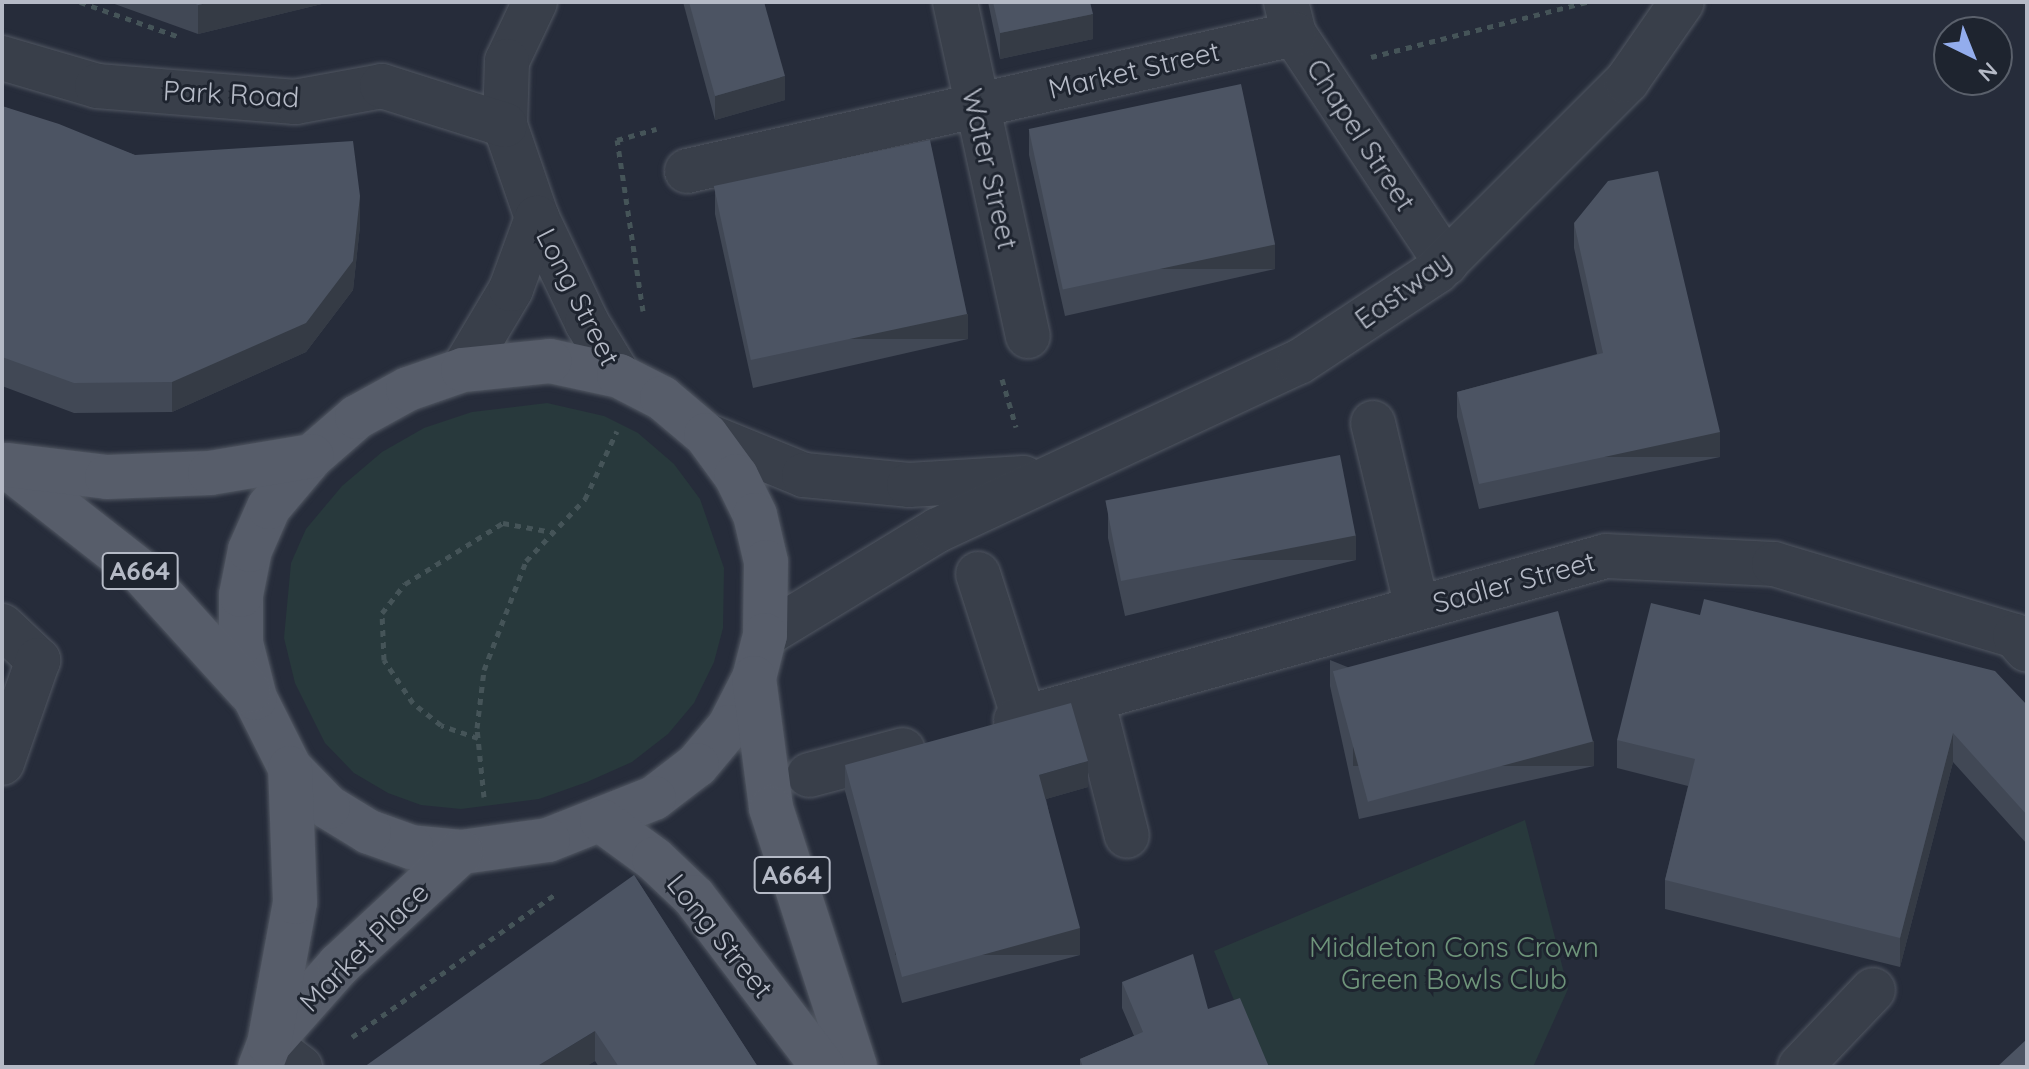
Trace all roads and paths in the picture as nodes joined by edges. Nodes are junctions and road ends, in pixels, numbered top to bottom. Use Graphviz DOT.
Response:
graph roads {
  1 [pos="535,2"];
  2 [pos="955,2"];
  3 [pos="1587,2"];
  4 [pos="1682,2"];
  5 [pos="1290,18"];
  6 [pos="2,58"];
  7 [pos="1323,78"];
  8 [pos="975,106"];
  9 [pos="505,125"];
  10 [pos="661,128"];
  11 [pos="687,171"];
  12 [pos="537,218"];
  13 [pos="1446,263"];
  14 [pos="644,315"];
  15 [pos="1028,336"];
  16 [pos="463,370"];
  17 [pos="619,376"];
  18 [pos="1373,423"];
  19 [pos="617,430"];
  20 [pos="706,435"];
  21 [pos="312,456"];
  22 [pos="4,464"];
  23 [pos="1046,477"];
  24 [pos="553,532"];
  25 [pos="978,574"];
  26 [pos="1417,608"];
  27 [pos="2,626"];
  28 [pos="765,635"];
  29 [pos="2027,650"];
  30 [pos="754,678"];
  31 [pos="255,698"];
  32 [pos="1092,699"];
  33 [pos="1024,718"];
  34 [pos="981,729"];
  35 [pos="478,738"];
  36 [pos="938,740"];
  37 [pos="2,763"];
  38 [pos="290,768"];
  39 [pos="809,775"];
  40 [pos="485,802"];
  41 [pos="602,821"];
  42 [pos="1127,836"];
  43 [pos="461,852"];
  44 [pos="563,890"];
  45 [pos="1873,990"];
  46 [pos="352,1037"];
  47 [pos="276,1059"];
  48 [pos="823,1067"];
  49 [pos="855,1067"];
  50 [pos="1800,1067"];
  1 -- 9 [label="street, Long Street"];
  2 -- 8 [label="street, Water Street"];
  3 -- 7 [label="path"];
  4 -- 13 [label="street, Eastway"];
  5 -- 7 [label="street, Chapel Street"];
  5 -- 8 [label="street, Market Street"];
  6 -- 9 [label="street, Park Road"];
  7 -- 13 [label="street, Chapel Street"];
  8 -- 11 [label="street, Market Street"];
  8 -- 15 [label="street, Water Street"];
  9 -- 12 [label="street, Long Street"];
  10 -- 14 [label="path"];
  12 -- 16 [label="street, Long Street"];
  12 -- 17 [label="street, Long Street"];
  13 -- 23 [label="street, Eastway"];
  16 -- 17 [label="main road, A664"];
  16 -- 21 [label="main road, A664"];
  17 -- 20 [label="main road, A664"];
  18 -- 26 [label="street"];
  19 -- 24 [label="path"];
  20 -- 23 [label="street, Eastway"];
  20 -- 28 [label="main road, A664"];
  21 -- 22 [label="main road, A664"];
  21 -- 31 [label="main road, A664"];
  22 -- 31 [label="main road, A664"];
  23 -- 28 [label="street, Eastway"];
  24 -- 35 [label="path"];
  24 -- 35 [label="path"];
  25 -- 33 [label="street"];
  26 -- 29 [label="street, Sadler Street"];
  26 -- 32 [label="street, Sadler Street"];
  27 -- 37 [label="street"];
  28 -- 30 [label="main road, A664"];
  30 -- 41 [label="main road, A664"];
  30 -- 49 [label="main road, A664"];
  31 -- 38 [label="main road, A664"];
  32 -- 33 [label="street, Sadler Street"];
  32 -- 42 [label="street"];
  33 -- 34 [label="street, Sadler Street"];
  35 -- 40 [label="path"];
  36 -- 39 [label="street"];
  38 -- 43 [label="main road, A664"];
  38 -- 47 [label="main road, Market Place"];
  41 -- 43 [label="main road, A664"];
  41 -- 48 [label="main road, Long Street"];
  43 -- 47 [label="main road, Market Place"];
  44 -- 46 [label="path"];
  45 -- 50 [label="street"];
}
